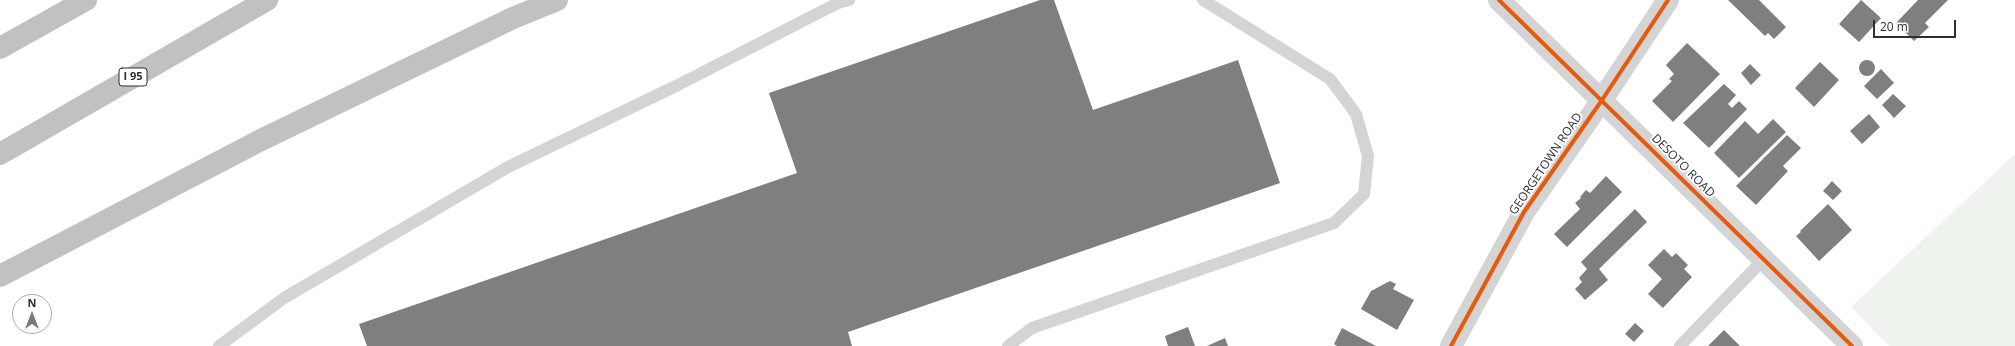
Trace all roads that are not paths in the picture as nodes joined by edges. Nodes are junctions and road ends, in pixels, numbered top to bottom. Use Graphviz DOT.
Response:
graph roads {
  1 [pos="86,0"];
  2 [pos="266,0"];
  3 [pos="557,0"];
  4 [pos="849,0"];
  5 [pos="1203,0"];
  6 [pos="1499,0"];
  7 [pos="1668,0"];
  8 [pos="0,48"];
  9 [pos="1602,100"];
  10 [pos="261,140"];
  11 [pos="0,154"];
  12 [pos="1764,259"];
  13 [pos="0,276"];
  14 [pos="0,292"];
  15 [pos="219,346"];
  16 [pos="1008,346"];
  17 [pos="1451,346"];
  18 [pos="1680,346"];
  19 [pos="1852,346"];
  1 -- 8 [label="highway"];
  2 -- 11 [label="highway, I 95"];
  3 -- 10 [label="highway"];
  4 -- 15 [label="lane"];
  5 -- 16 [label="lane"];
  6 -- 9 [label="street, DESOTO ROAD"];
  7 -- 9 [label="street, GEORGETOWN ROAD"];
  9 -- 12 [label="street, DESOTO ROAD"];
  9 -- 17 [label="street, GEORGETOWN ROAD"];
  10 -- 13 [label="highway"];
  10 -- 14 [label="highway"];
  12 -- 18 [label="lane"];
  12 -- 19 [label="street, DESOTO ROAD"];
}
